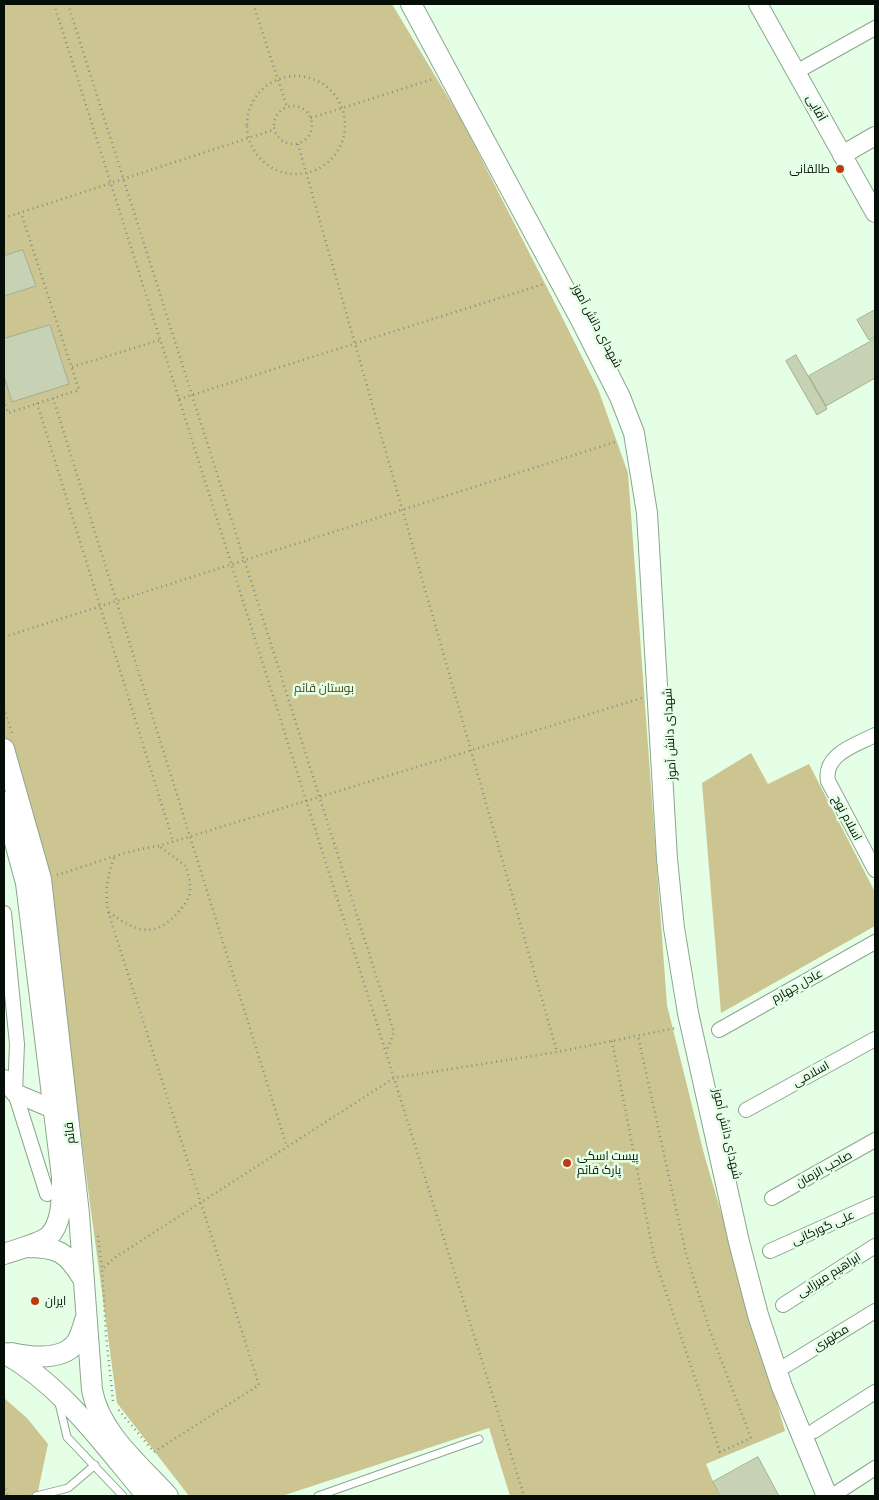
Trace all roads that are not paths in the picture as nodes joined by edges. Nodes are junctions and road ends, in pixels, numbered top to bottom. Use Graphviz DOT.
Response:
graph roads {
  1 [pos="411,4"];
  2 [pos="425,4"];
  3 [pos="758,4"];
  4 [pos="875,28"];
  5 [pos="796,72"];
  6 [pos="875,136"];
  7 [pos="842,155"];
  8 [pos="875,213"];
  9 [pos="875,735"];
  10 [pos="4,748"];
  11 [pos="4,802"];
  12 [pos="870,847"];
  13 [pos="875,870"];
  14 [pos="4,913"];
  15 [pos="875,942"];
  16 [pos="6,947"];
  17 [pos="718,1030"];
  18 [pos="875,1039"];
  19 [pos="4,1079"];
  20 [pos="15,1093"];
  21 [pos="53,1109"];
  22 [pos="746,1110"];
  23 [pos="875,1140"];
  24 [pos="47,1194"];
  25 [pos="772,1198"];
  26 [pos="875,1204"];
  27 [pos="875,1246"];
  28 [pos="13,1251"];
  29 [pos="770,1251"];
  30 [pos="83,1281"];
  31 [pos="782,1305"];
  32 [pos="875,1311"];
  33 [pos="86,1318"];
  34 [pos="4,1352"];
  35 [pos="781,1367"];
  36 [pos="57,1392"];
  37 [pos="875,1392"];
  38 [pos="814,1432"];
  39 [pos="479,1440"];
  40 [pos="95,1465"];
  41 [pos="875,1468"];
  42 [pos="835,1495"];
  43 [pos="36,1496"];
  44 [pos="123,1496"];
  45 [pos="147,1496"];
  46 [pos="168,1496"];
  47 [pos="318,1496"];
  1 -- 35 [label="main road"];
  2 -- 35 [label="main road, شهدای دانش آموز"];
  3 -- 5 [label="street, آقایی"];
  4 -- 5 [label="street"];
  5 -- 7 [label="street, آقایی"];
  6 -- 7 [label="street"];
  7 -- 8 [label="street, آقایی"];
  9 -- 12 [label="street, اسلام نوح"];
  10 -- 30 [label="main road, قائم"];
  11 -- 21 [label="main road, قائم"];
  12 -- 13 [label="street, اسلام نوح"];
  14 -- 16 [label="street"];
  15 -- 17 [label="street, عادل چهارم"];
  16 -- 20 [label="street"];
  18 -- 22 [label="street, اسلامی"];
  19 -- 20 [label="street"];
  20 -- 21 [label="street"];
  20 -- 24 [label="street"];
  21 -- 28 [label="main road, قائم"];
  23 -- 25 [label="street, صاحب الزمان"];
  26 -- 29 [label="street, علی گورکانی"];
  27 -- 31 [label="street, ابراهیم میرزایی"];
  28 -- 30 [label="main road"];
  30 -- 33 [label="main road, قائم"];
  32 -- 35 [label="street, مطهری"];
  33 -- 34 [label="main road"];
  33 -- 46 [label="main road, قائم"];
  34 -- 36 [label="main road"];
  35 -- 38 [label="main road, شهدای دانش آموز"];
  35 -- 42 [label="main road"];
  36 -- 40 [label="lane"];
  36 -- 45 [label="main road"];
  37 -- 38 [label="street"];
  38 -- 42 [label="main road, شهدای دانش آموز"];
  39 -- 47 [label="lane"];
  40 -- 43 [label="lane"];
  40 -- 44 [label="lane"];
  41 -- 42 [label="street"];
}
